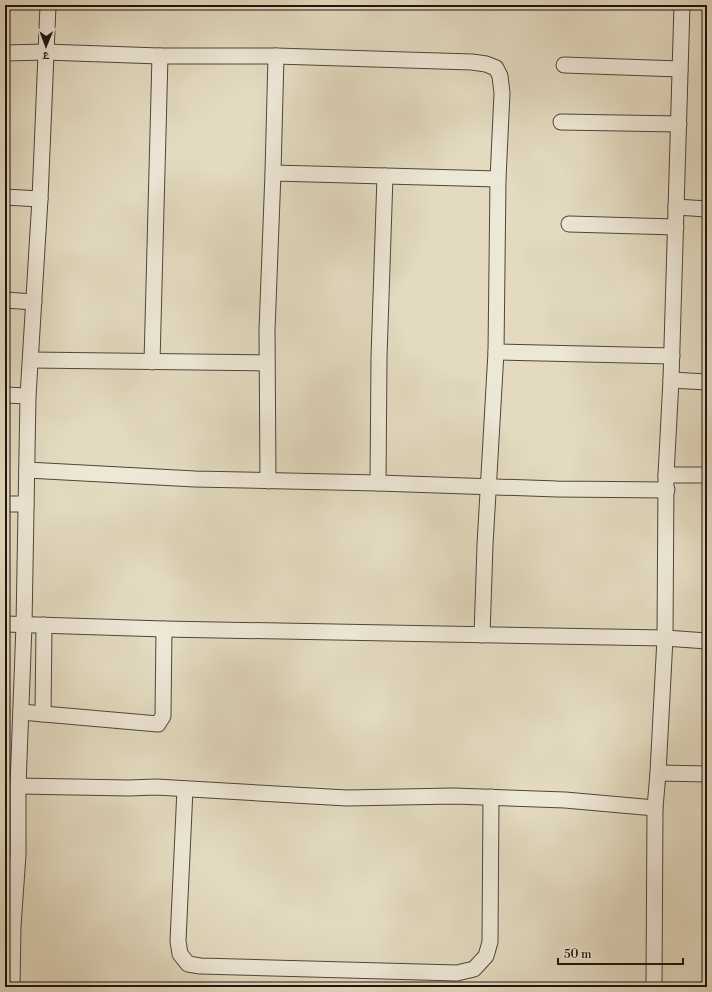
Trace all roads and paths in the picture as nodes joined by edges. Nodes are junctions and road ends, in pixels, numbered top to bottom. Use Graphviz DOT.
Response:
graph roads {
  1 [pos="48,5"];
  2 [pos="682,5"];
  3 [pos="45,52"];
  4 [pos="5,53"];
  5 [pos="160,56"];
  6 [pos="276,56"];
  7 [pos="564,65"];
  8 [pos="680,69"];
  9 [pos="561,122"];
  10 [pos="679,124"];
  11 [pos="273,173"];
  12 [pos="385,176"];
  13 [pos="498,179"];
  14 [pos="5,197"];
  15 [pos="40,198"];
  16 [pos="676,207"];
  17 [pos="707,209"];
  18 [pos="569,224"];
  19 [pos="676,227"];
  20 [pos="5,300"];
  21 [pos="34,302"];
  22 [pos="496,352"];
  23 [pos="672,356"];
  24 [pos="30,360"];
  25 [pos="152,362"];
  26 [pos="267,363"];
  27 [pos="671,380"];
  28 [pos="707,382"];
  29 [pos="5,395"];
  30 [pos="28,396"];
  31 [pos="27,470"];
  32 [pos="707,475"];
  33 [pos="268,481"];
  34 [pos="666,482"];
  35 [pos="378,483"];
  36 [pos="488,487"];
  37 [pos="5,504"];
  38 [pos="26,504"];
  39 [pos="5,624"];
  40 [pos="24,625"];
  41 [pos="44,625"];
  42 [pos="164,629"];
  43 [pos="482,635"];
  44 [pos="665,638"];
  45 [pos="707,641"];
  46 [pos="21,712"];
  47 [pos="43,714"];
  48 [pos="658,773"];
  49 [pos="707,774"];
  50 [pos="18,786"];
  51 [pos="185,789"];
  52 [pos="491,797"];
  53 [pos="655,808"];
  54 [pos="9,925"];
  55 [pos="12,987"];
  56 [pos="654,987"];
  1 -- 3 [label="street"];
  2 -- 8 [label="street"];
  3 -- 4 [label="street"];
  3 -- 5 [label="street"];
  3 -- 15 [label="street"];
  5 -- 6 [label="street"];
  5 -- 25 [label="street"];
  6 -- 11 [label="street"];
  6 -- 13 [label="street"];
  7 -- 8 [label="street"];
  8 -- 10 [label="street"];
  9 -- 10 [label="street"];
  10 -- 16 [label="street"];
  11 -- 12 [label="street"];
  11 -- 26 [label="street"];
  12 -- 13 [label="street"];
  12 -- 35 [label="street"];
  13 -- 22 [label="street"];
  14 -- 15 [label="street"];
  15 -- 21 [label="street"];
  16 -- 17 [label="street"];
  16 -- 19 [label="street"];
  18 -- 19 [label="street"];
  19 -- 23 [label="street"];
  20 -- 21 [label="street"];
  21 -- 24 [label="street"];
  22 -- 23 [label="street"];
  22 -- 36 [label="street"];
  23 -- 27 [label="street"];
  24 -- 25 [label="street"];
  24 -- 30 [label="street"];
  25 -- 26 [label="street"];
  26 -- 33 [label="street"];
  27 -- 28 [label="street"];
  27 -- 34 [label="street"];
  29 -- 30 [label="street"];
  30 -- 31 [label="street"];
  31 -- 33 [label="street"];
  31 -- 38 [label="street"];
  32 -- 34 [label="street"];
  33 -- 35 [label="street"];
  34 -- 36 [label="street"];
  34 -- 44 [label="street"];
  35 -- 36 [label="street"];
  36 -- 43 [label="street"];
  37 -- 38 [label="street"];
  38 -- 40 [label="street"];
  39 -- 40 [label="street"];
  40 -- 41 [label="street"];
  40 -- 46 [label="street"];
  41 -- 42 [label="street"];
  41 -- 47 [label="street"];
  42 -- 43 [label="street"];
  42 -- 47 [label="street"];
  43 -- 44 [label="street"];
  44 -- 45 [label="street"];
  44 -- 48 [label="street"];
  46 -- 47 [label="street"];
  46 -- 50 [label="street"];
  48 -- 49 [label="street"];
  48 -- 53 [label="street"];
  50 -- 51 [label="street"];
  50 -- 54 [label="street"];
  51 -- 52 [label="street"];
  51 -- 52 [label="street"];
  52 -- 53 [label="street"];
  53 -- 56 [label="street"];
  54 -- 55 [label="street"];
}
